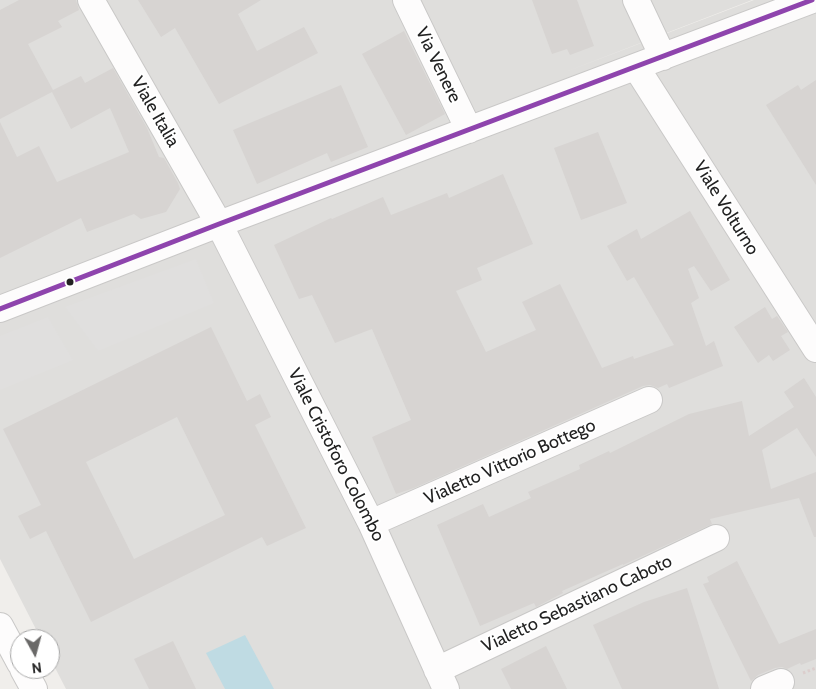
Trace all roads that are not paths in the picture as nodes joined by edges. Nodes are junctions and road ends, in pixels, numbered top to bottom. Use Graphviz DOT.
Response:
graph roads {
  1 [pos="91,0"];
  2 [pos="406,0"];
  3 [pos="636,0"];
  4 [pos="812,0"];
  5 [pos="663,57"];
  6 [pos="636,67"];
  7 [pos="470,130"];
  8 [pos="219,224"];
  9 [pos="45,292"];
  10 [pos="0,299"];
  11 [pos="0,309"];
  12 [pos="816,349"];
  13 [pos="649,400"];
  14 [pos="371,523"];
  15 [pos="716,538"];
  16 [pos="0,626"];
  17 [pos="10,644"];
  18 [pos="441,679"];
  1 -- 8 [label="street, Viale Italia"];
  2 -- 7 [label="street, Via Venere"];
  3 -- 5 [label="street"];
  4 -- 5 [label="street"];
  5 -- 6 [label="street"];
  6 -- 7 [label="street"];
  6 -- 12 [label="street, Viale Volturno"];
  7 -- 8 [label="street"];
  8 -- 9 [label="street"];
  8 -- 14 [label="street, Viale Cristoforo Colombo"];
  9 -- 10 [label="street"];
  9 -- 11 [label="street"];
  13 -- 14 [label="street, Vialetto Vittorio Bottego"];
  14 -- 18 [label="street, Viale Cristoforo Colombo"];
  15 -- 18 [label="street, Vialetto Sebastiano Caboto"];
  16 -- 17 [label="street"];
}
